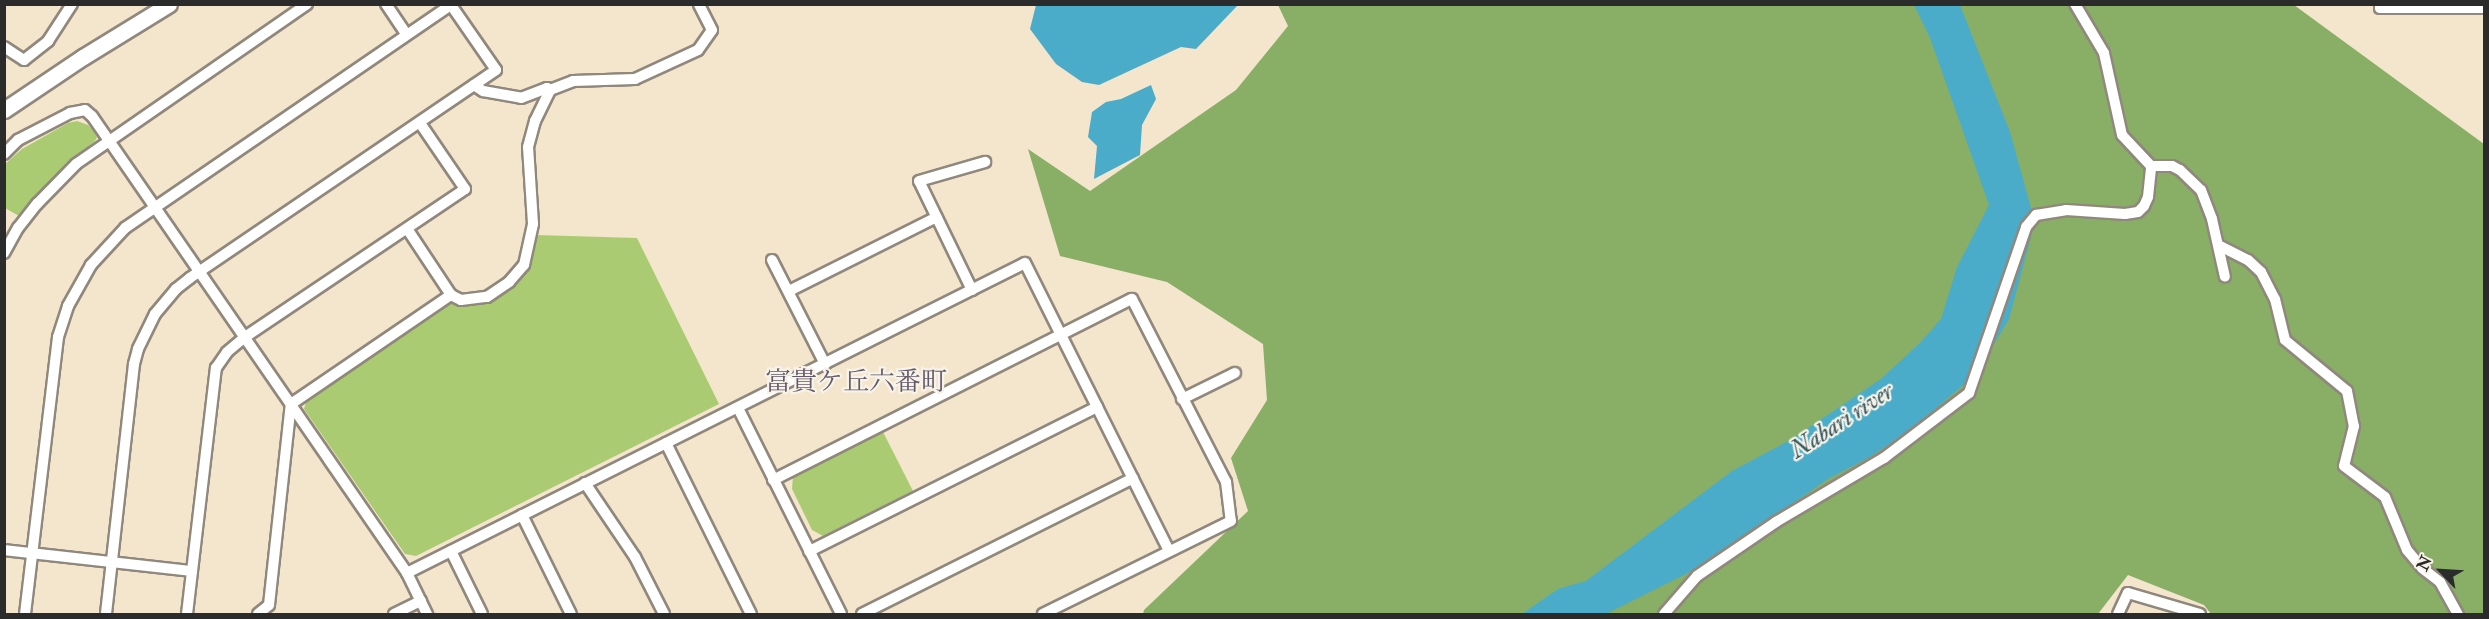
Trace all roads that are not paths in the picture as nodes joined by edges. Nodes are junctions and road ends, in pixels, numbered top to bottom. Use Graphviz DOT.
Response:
graph roads {
  1 [pos="72,4"];
  2 [pos="169,4"];
  3 [pos="307,4"];
  4 [pos="386,4"];
  5 [pos="699,4"];
  6 [pos="2075,4"];
  7 [pos="2380,4"];
  8 [pos="2462,7"];
  9 [pos="2484,8"];
  10 [pos="406,34"];
  11 [pos="4,47"];
  12 [pos="474,85"];
  13 [pos="550,90"];
  14 [pos="4,110"];
  15 [pos="420,123"];
  16 [pos="110,139"];
  17 [pos="4,154"];
  18 [pos="985,162"];
  19 [pos="2151,166"];
  20 [pos="156,206"];
  21 [pos="937,217"];
  22 [pos="408,230"];
  23 [pos="2220,246"];
  24 [pos="4,253"];
  25 [pos="772,260"];
  26 [pos="201,272"];
  27 [pos="2225,277"];
  28 [pos="972,290"];
  29 [pos="789,291"];
  30 [pos="451,295"];
  31 [pos="1061,335"];
  32 [pos="245,337"];
  33 [pos="825,364"];
  34 [pos="1235,373"];
  35 [pos="1182,399"];
  36 [pos="291,404"];
  37 [pos="1097,407"];
  38 [pos="738,408"];
  39 [pos="666,443"];
  40 [pos="1134,478"];
  41 [pos="773,480"];
  42 [pos="585,483"];
  43 [pos="522,515"];
  44 [pos="4,550"];
  45 [pos="450,551"];
  46 [pos="809,551"];
  47 [pos="1169,551"];
  48 [pos="32,554"];
  49 [pos="112,562"];
  50 [pos="192,571"];
  51 [pos="407,573"];
  52 [pos="421,602"];
  53 [pos="25,615"];
  54 [pos="106,615"];
  55 [pos="187,615"];
  56 [pos="258,615"];
  57 [pos="394,615"];
  58 [pos="428,615"];
  59 [pos="482,615"];
  60 [pos="572,615"];
  61 [pos="663,615"];
  62 [pos="751,615"];
  63 [pos="842,615"];
  64 [pos="861,615"];
  65 [pos="1043,615"];
  66 [pos="1664,615"];
  67 [pos="2118,615"];
  68 [pos="2200,615"];
  69 [pos="2458,615"];
  1 -- 11 [label="street"];
  2 -- 14 [label="main road"];
  3 -- 16 [label="street"];
  4 -- 10 [label="street"];
  5 -- 13 [label="street"];
  6 -- 19 [label="street"];
  7 -- 8 [label="street"];
  8 -- 9 [label="street"];
  10 -- 12 [label="street"];
  10 -- 20 [label="street"];
  12 -- 13 [label="street"];
  12 -- 15 [label="street"];
  13 -- 30 [label="street"];
  15 -- 22 [label="street"];
  15 -- 26 [label="street"];
  16 -- 17 [label="street"];
  16 -- 20 [label="street"];
  16 -- 24 [label="street"];
  18 -- 21 [label="street"];
  19 -- 23 [label="street"];
  19 -- 66 [label="street"];
  20 -- 26 [label="street"];
  20 -- 48 [label="street"];
  21 -- 28 [label="street"];
  21 -- 29 [label="street"];
  22 -- 30 [label="street"];
  22 -- 32 [label="street"];
  23 -- 27 [label="street"];
  23 -- 69 [label="street"];
  25 -- 29 [label="street"];
  26 -- 32 [label="street"];
  26 -- 49 [label="street"];
  28 -- 31 [label="street"];
  28 -- 33 [label="street"];
  29 -- 33 [label="street"];
  30 -- 36 [label="street"];
  31 -- 35 [label="street"];
  31 -- 37 [label="street"];
  31 -- 41 [label="street"];
  32 -- 36 [label="street"];
  32 -- 50 [label="street"];
  33 -- 38 [label="street"];
  34 -- 35 [label="street"];
  35 -- 47 [label="street"];
  36 -- 51 [label="street"];
  36 -- 56 [label="street"];
  37 -- 40 [label="street"];
  37 -- 46 [label="street"];
  38 -- 39 [label="street"];
  38 -- 41 [label="street"];
  39 -- 42 [label="street"];
  39 -- 62 [label="street"];
  40 -- 47 [label="street"];
  40 -- 64 [label="street"];
  41 -- 46 [label="street"];
  42 -- 43 [label="street"];
  42 -- 61 [label="street"];
  43 -- 45 [label="street"];
  43 -- 60 [label="street"];
  44 -- 48 [label="street"];
  45 -- 51 [label="street"];
  45 -- 59 [label="street"];
  46 -- 63 [label="street"];
  47 -- 65 [label="street"];
  48 -- 49 [label="street"];
  48 -- 53 [label="street"];
  49 -- 50 [label="street"];
  49 -- 54 [label="street"];
  50 -- 55 [label="street"];
  51 -- 52 [label="street"];
  52 -- 57 [label="street"];
  52 -- 58 [label="street"];
  67 -- 68 [label="street"];
}
